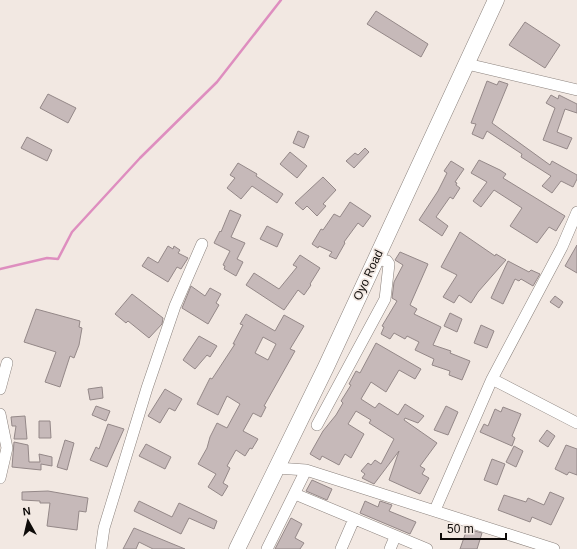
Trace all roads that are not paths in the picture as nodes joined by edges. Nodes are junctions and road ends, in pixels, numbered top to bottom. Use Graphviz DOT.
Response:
graph roads {
  1 [pos="496,0"];
  2 [pos="467,64"];
  3 [pos="577,90"];
  4 [pos="577,212"];
  5 [pos="202,244"];
  6 [pos="375,259"];
  7 [pos="7,363"];
  8 [pos="492,379"];
  9 [pos="0,389"];
  10 [pos="0,414"];
  11 [pos="577,423"];
  12 [pos="317,425"];
  13 [pos="277,468"];
  14 [pos="306,470"];
  15 [pos="0,478"];
  16 [pos="295,494"];
  17 [pos="435,510"];
  18 [pos="354,519"];
  19 [pos="395,537"];
  20 [pos="101,549"];
  21 [pos="237,549"];
  22 [pos="267,549"];
  23 [pos="342,549"];
  24 [pos="390,549"];
  25 [pos="427,549"];
  26 [pos="554,549"];
  1 -- 2 [label="highway, Oyo Road"];
  2 -- 3 [label="street"];
  2 -- 6 [label="highway, Oyo Road"];
  4 -- 8 [label="street"];
  5 -- 20 [label="street"];
  6 -- 12 [label="street"];
  6 -- 13 [label="highway, Oyo Road"];
  7 -- 9 [label="street"];
  8 -- 11 [label="street"];
  8 -- 17 [label="street"];
  10 -- 15 [label="street"];
  13 -- 14 [label="street"];
  13 -- 21 [label="highway, Oyo Road"];
  14 -- 16 [label="street"];
  14 -- 17 [label="street"];
  16 -- 18 [label="street"];
  16 -- 22 [label="street"];
  17 -- 26 [label="street"];
  18 -- 19 [label="street"];
  18 -- 23 [label="street"];
  19 -- 24 [label="street"];
  19 -- 25 [label="street"];
}
